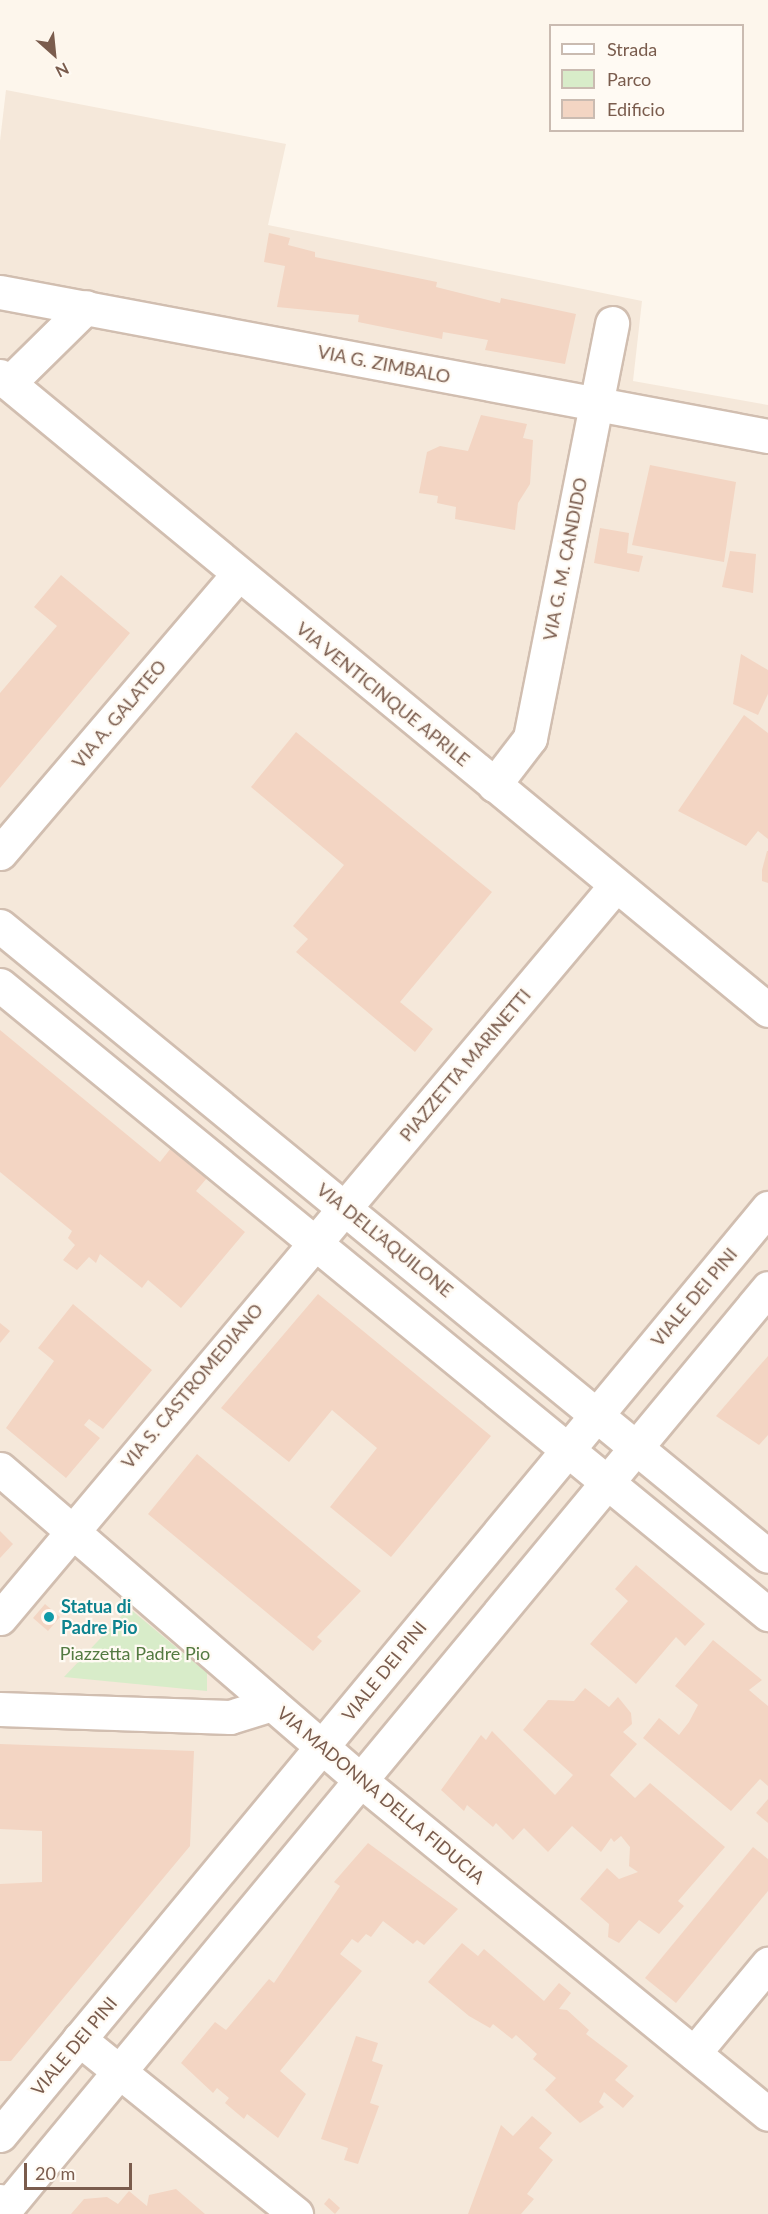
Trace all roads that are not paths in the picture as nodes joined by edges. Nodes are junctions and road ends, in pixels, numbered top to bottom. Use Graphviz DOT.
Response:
graph roads {
  1 [pos="0,292"];
  2 [pos="86,307"];
  3 [pos="612,323"];
  4 [pos="4,379"];
  5 [pos="596,404"];
  6 [pos="768,436"];
  7 [pos="238,574"];
  8 [pos="494,785"];
  9 [pos="0,853"];
  10 [pos="616,885"];
  11 [pos="0,926"];
  12 [pos="0,985"];
  13 [pos="768,1010"];
  14 [pos="345,1208"];
  15 [pos="768,1208"];
  16 [pos="312,1244"];
  17 [pos="768,1287"];
  18 [pos="597,1413"];
  19 [pos="569,1446"];
  20 [pos="636,1446"];
  21 [pos="0,1470"];
  22 [pos="608,1480"];
  23 [pos="71,1528"];
  24 [pos="768,1556"];
  25 [pos="768,1614"];
  26 [pos="0,1618"];
  27 [pos="272,1704"];
  28 [pos="0,1709"];
  29 [pos="321,1747"];
  30 [pos="360,1780"];
  31 [pos="768,1964"];
  32 [pos="80,2039"];
  33 [pos="694,2053"];
  34 [pos="120,2072"];
  35 [pos="16,2096"];
  36 [pos="768,2114"];
  37 [pos="0,2135"];
  38 [pos="0,2201"];
  39 [pos="296,2214"];
  1 -- 2 [label="street, VIA G. ZIMBALO"];
  2 -- 4 [label="street"];
  2 -- 5 [label="street, VIA G. ZIMBALO"];
  3 -- 5 [label="street, VIA G. M. CANDIDO"];
  4 -- 7 [label="street, VIA VENTICINQUE APRILE"];
  5 -- 6 [label="street, VIA G. ZIMBALO"];
  5 -- 8 [label="street, VIA G. M. CANDIDO"];
  7 -- 8 [label="street, VIA VENTICINQUE APRILE"];
  7 -- 9 [label="street, VIA A. GALATEO"];
  8 -- 10 [label="street, VIA VENTICINQUE APRILE"];
  10 -- 13 [label="street, VIA VENTICINQUE APRILE"];
  10 -- 14 [label="street, PIAZZETTA MARINETTI"];
  11 -- 14 [label="street, VIA DELL'AQUILONE"];
  12 -- 16 [label="street"];
  14 -- 16 [label="street, PIAZZETTA MARINETTI"];
  14 -- 18 [label="street, VIA DELL'AQUILONE"];
  15 -- 18 [label="street, VIALE DEI PINI"];
  16 -- 19 [label="street"];
  16 -- 23 [label="street, VIA S. CASTROMEDIANO"];
  17 -- 20 [label="street"];
  18 -- 19 [label="street, VIALE DEI PINI"];
  18 -- 20 [label="street, VIA DELL'AQUILONE"];
  19 -- 22 [label="street"];
  19 -- 29 [label="street, VIALE DEI PINI"];
  20 -- 22 [label="street"];
  20 -- 24 [label="street, VIA DELL'AQUILONE"];
  21 -- 23 [label="street, VIA MADONNA DELLA FIDUCIA"];
  22 -- 25 [label="street"];
  22 -- 30 [label="street"];
  23 -- 26 [label="street, VIA S. CASTROMEDIANO"];
  23 -- 27 [label="street, VIA MADONNA DELLA FIDUCIA"];
  27 -- 28 [label="street"];
  27 -- 29 [label="street, VIA MADONNA DELLA FIDUCIA"];
  29 -- 30 [label="street, VIA MADONNA DELLA FIDUCIA"];
  29 -- 32 [label="street, VIALE DEI PINI"];
  30 -- 33 [label="street, VIA MADONNA DELLA FIDUCIA"];
  30 -- 34 [label="street"];
  31 -- 33 [label="street"];
  32 -- 34 [label="street"];
  32 -- 35 [label="street, VIALE DEI PINI"];
  33 -- 36 [label="street, VIA MADONNA DELLA FIDUCIA"];
  34 -- 38 [label="street"];
  34 -- 39 [label="street"];
  35 -- 37 [label="street, VIALE DEI PINI"];
}
